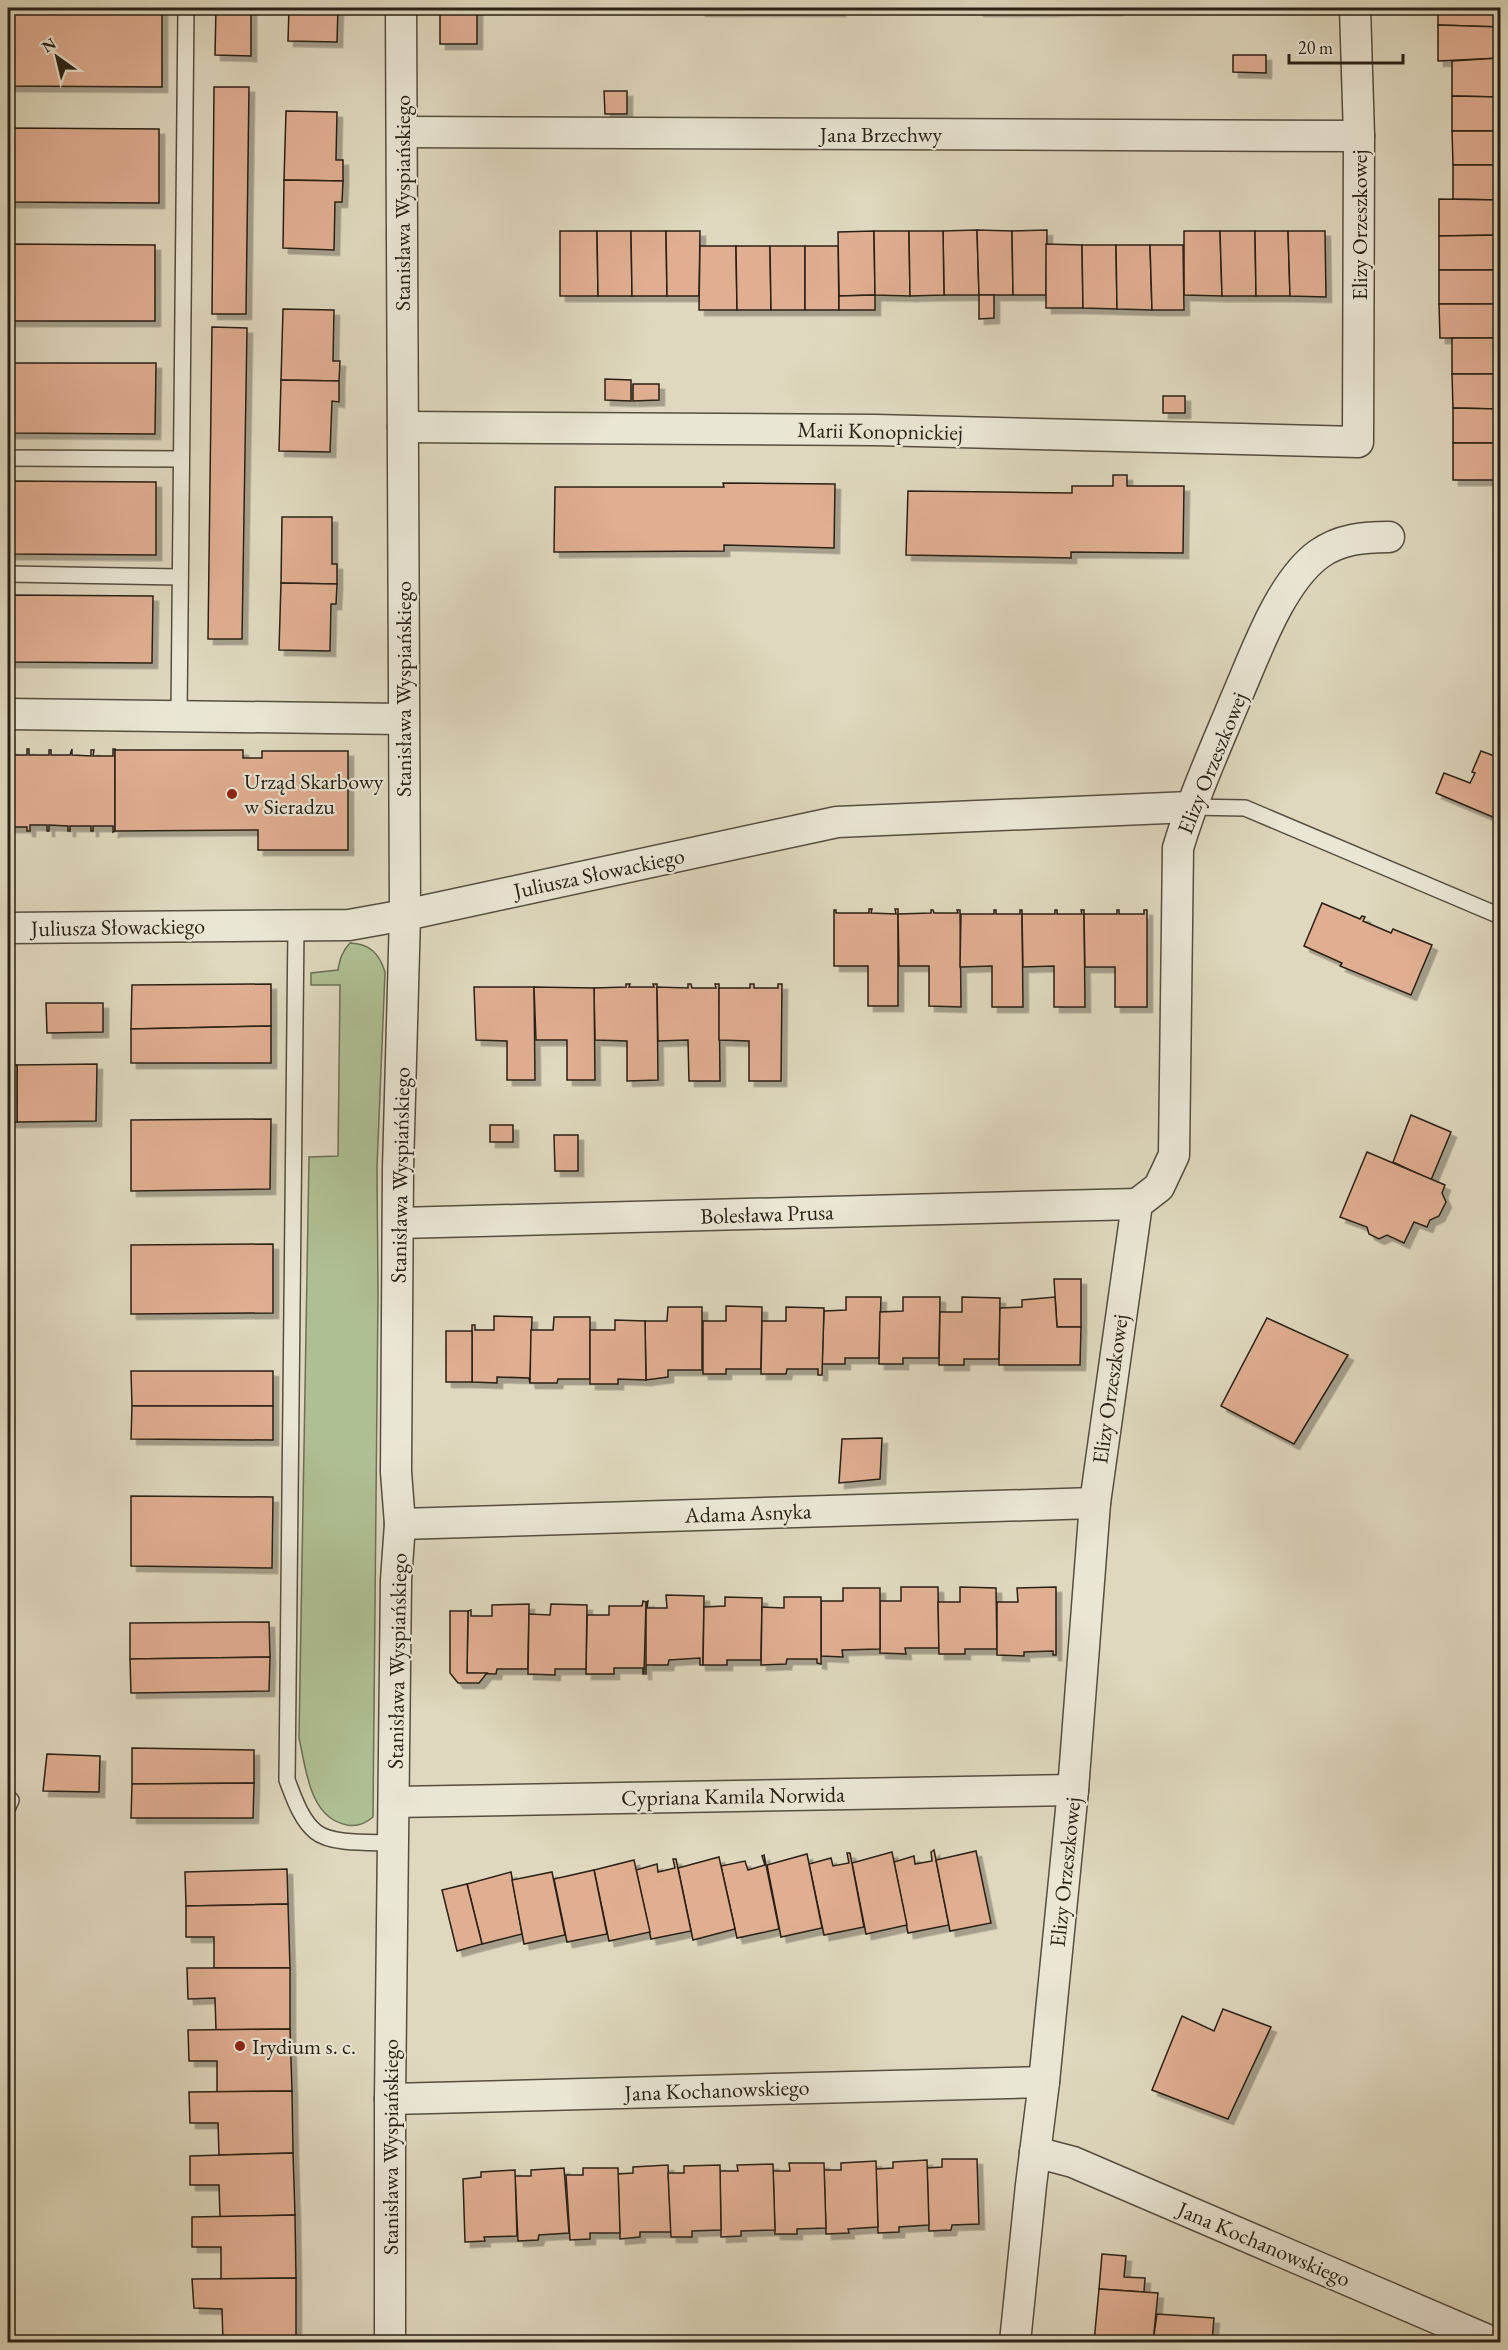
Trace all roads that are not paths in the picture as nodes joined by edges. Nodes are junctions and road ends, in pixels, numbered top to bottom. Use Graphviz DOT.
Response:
graph roads {
  1 [pos="186,8"];
  2 [pos="400,8"];
  3 [pos="1355,8"];
  4 [pos="402,132"];
  5 [pos="1359,136"];
  6 [pos="403,427"];
  7 [pos="1358,442"];
  8 [pos="8,458"];
  9 [pos="181,459"];
  10 [pos="1389,537"];
  11 [pos="8,574"];
  12 [pos="180,577"];
  13 [pos="8,714"];
  14 [pos="179,715"];
  15 [pos="403,719"];
  16 [pos="1190,807"];
  17 [pos="405,915"];
  18 [pos="1500,915"];
  19 [pos="296,926"];
  20 [pos="8,928"];
  21 [pos="1137,1204"];
  22 [pos="398,1223"];
  23 [pos="1095,1503"];
  24 [pos="400,1524"];
  25 [pos="1073,1790"];
  26 [pos="394,1802"];
  27 [pos="393,1843"];
  28 [pos="1044,2082"];
  29 [pos="390,2099"];
  30 [pos="1035,2152"];
  31 [pos="390,2343"];
  32 [pos="1016,2343"];
  33 [pos="1492,2343"];
  1 -- 9 [label="lane"];
  2 -- 4 [label="street, Stanisława Wyspiańskiego"];
  3 -- 5 [label="street, Elizy Orzeszkowej"];
  4 -- 5 [label="street, Jana Brzechwy"];
  4 -- 6 [label="street, Stanisława Wyspiańskiego"];
  5 -- 7 [label="street, Elizy Orzeszkowej"];
  6 -- 7 [label="street, Marii Konopnickiej"];
  6 -- 15 [label="street, Stanisława Wyspiańskiego"];
  8 -- 9 [label="lane"];
  9 -- 12 [label="lane"];
  10 -- 16 [label="street, Elizy Orzeszkowej"];
  11 -- 12 [label="lane"];
  12 -- 14 [label="lane"];
  13 -- 14 [label="street"];
  14 -- 15 [label="street"];
  15 -- 17 [label="street, Stanisława Wyspiańskiego"];
  16 -- 17 [label="street, Juliusza Słowackiego"];
  16 -- 18 [label="lane"];
  16 -- 21 [label="street, Elizy Orzeszkowej"];
  17 -- 19 [label="street, Juliusza Słowackiego"];
  17 -- 22 [label="street, Stanisława Wyspiańskiego"];
  19 -- 20 [label="street, Juliusza Słowackiego"];
  19 -- 27 [label="lane"];
  21 -- 22 [label="street, Bolesława Prusa"];
  21 -- 23 [label="street, Elizy Orzeszkowej"];
  22 -- 24 [label="street, Stanisława Wyspiańskiego"];
  23 -- 24 [label="street, Adama Asnyka"];
  23 -- 25 [label="street, Elizy Orzeszkowej"];
  24 -- 26 [label="street, Stanisława Wyspiańskiego"];
  25 -- 26 [label="street, Cypriana Kamila Norwida"];
  25 -- 28 [label="street, Elizy Orzeszkowej"];
  26 -- 27 [label="street, Stanisława Wyspiańskiego"];
  27 -- 29 [label="street, Stanisława Wyspiańskiego"];
  28 -- 29 [label="street, Jana Kochanowskiego"];
  28 -- 30 [label="street, Elizy Orzeszkowej"];
  29 -- 31 [label="street, Stanisława Wyspiańskiego"];
  30 -- 32 [label="street, Elizy Orzeszkowej"];
  30 -- 33 [label="street, Jana Kochanowskiego"];
}
